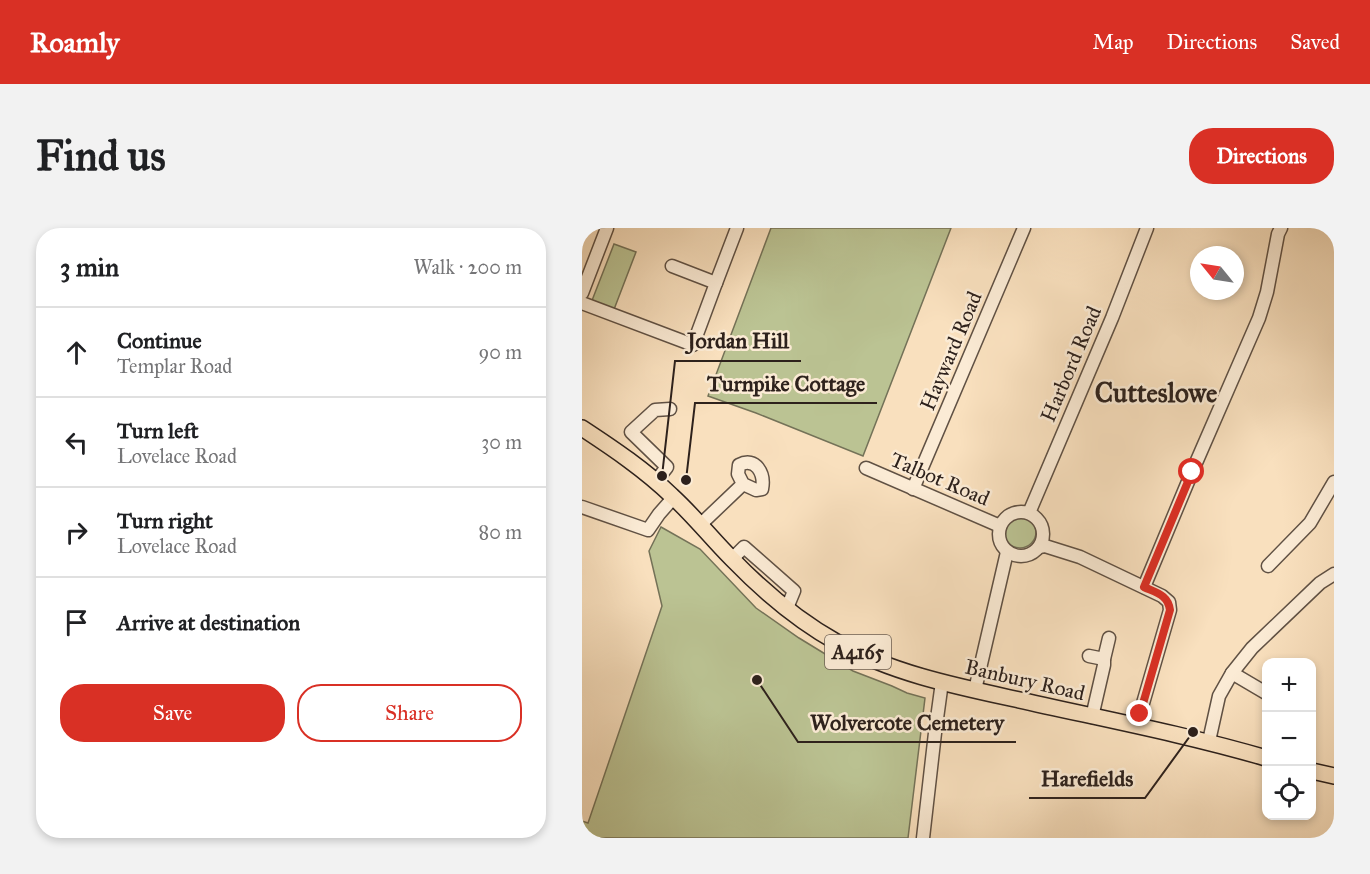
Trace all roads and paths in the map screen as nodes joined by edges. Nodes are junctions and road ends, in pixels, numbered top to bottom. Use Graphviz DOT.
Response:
graph roads {
  1 [pos="607,228"];
  2 [pos="737,228"];
  3 [pos="1024,228"];
  4 [pos="1147,228"];
  5 [pos="1277,230"];
  6 [pos="672,266"];
  7 [pos="716,283"];
  8 [pos="582,293"];
  9 [pos="582,303"];
  10 [pos="670,409"];
  11 [pos="582,428"];
  12 [pos="866,468"];
  13 [pos="656,481"];
  14 [pos="743,484"];
  15 [pos="1334,484"];
  16 [pos="913,489"];
  17 [pos="674,497"];
  18 [pos="582,507"];
  19 [pos="1029,513"];
  20 [pos="700,525"];
  21 [pos="1000,526"];
  22 [pos="1039,546"];
  23 [pos="1006,552"];
  24 [pos="1269,566"];
  25 [pos="1334,574"];
  26 [pos="1144,587"];
  27 [pos="1108,638"];
  28 [pos="1089,656"];
  29 [pos="1104,659"];
  30 [pos="1232,673"];
  31 [pos="942,682"];
  32 [pos="975,690"];
  33 [pos="1262,691"];
  34 [pos="1140,716"];
  35 [pos="1092,717"];
  36 [pos="1209,741"];
  37 [pos="1262,757"];
  38 [pos="923,838"];
  1 -- 8 [label="street"];
  2 -- 7 [label="street"];
  3 -- 16 [label="street, Hayward Road"];
  4 -- 19 [label="street, Harbord Road"];
  5 -- 26 [label="street"];
  6 -- 7 [label="street"];
  7 -- 9 [label="street"];
  10 -- 13 [label="street"];
  11 -- 13 [label="main road, Banbury Road / A4165"];
  12 -- 16 [label="street, Talbot Road"];
  13 -- 17 [label="main road, Banbury Road / A4165"];
  14 -- 20 [label="street"];
  15 -- 24 [label="street"];
  16 -- 21 [label="street, Talbot Road"];
  17 -- 18 [label="street"];
  17 -- 20 [label="main road, Banbury Road / A4165"];
  19 -- 21 [label="street"];
  19 -- 22 [label="street"];
  20 -- 31 [label="main road, Banbury Road / A4165"];
  21 -- 23 [label="street"];
  22 -- 23 [label="street"];
  22 -- 26 [label="street"];
  23 -- 32 [label="street"];
  25 -- 30 [label="street"];
  26 -- 34 [label="street"];
  27 -- 29 [label="street"];
  28 -- 29 [label="street"];
  29 -- 35 [label="street"];
  30 -- 33 [label="street"];
  30 -- 36 [label="street"];
  31 -- 32 [label="main road, Banbury Road / A4165"];
  31 -- 38 [label="street"];
  32 -- 35 [label="main road, Banbury Road / A4165"];
  35 -- 36 [label="main road, Banbury Road / A4165"];
  36 -- 37 [label="main road, Banbury Road / A4165"];
}
